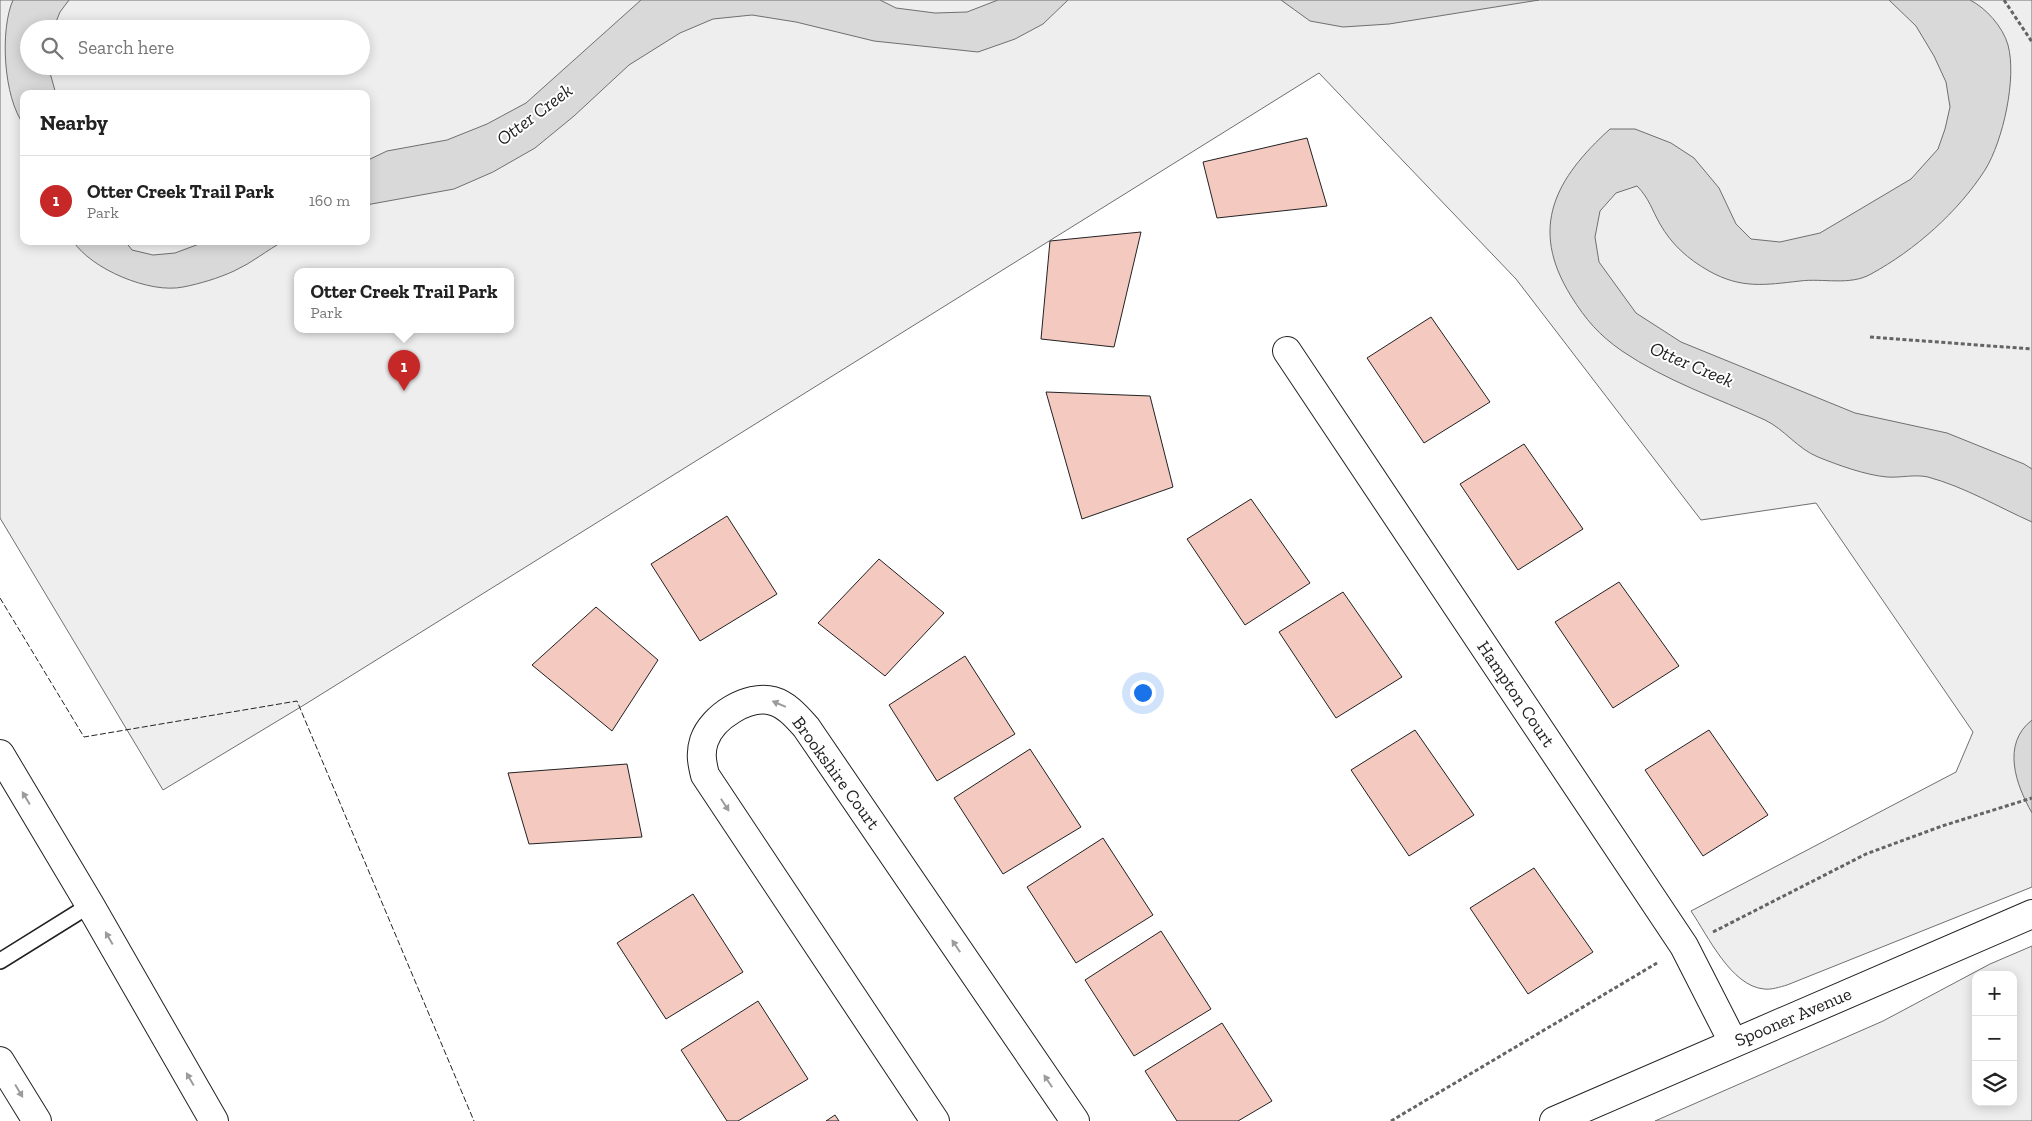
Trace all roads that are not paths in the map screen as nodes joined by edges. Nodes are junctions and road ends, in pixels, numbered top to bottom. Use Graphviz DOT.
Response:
graph roads {
  1 [pos="1287,351"];
  2 [pos="0,754"];
  3 [pos="90,905"];
  4 [pos="2032,914"];
  5 [pos="0,961"];
  6 [pos="1734,1042"];
  7 [pos="0,1060"];
  8 [pos="37,1121"];
  9 [pos="214,1121"];
  10 [pos="934,1121"];
  11 [pos="1075,1121"];
  12 [pos="1554,1121"];
  1 -- 6 [label="main road, Hampton Court"];
  3 -- 2 [label="main road, one-way"];
  3 -- 5 [label="lane"];
  9 -- 3 [label="main road, one-way"];
  4 -- 6 [label="main road, Spooner Avenue"];
  6 -- 12 [label="main road, Spooner Avenue"];
  7 -- 8 [label="main road, one-way"];
  11 -- 10 [label="main road, Brookshire Court, one-way"];
}
